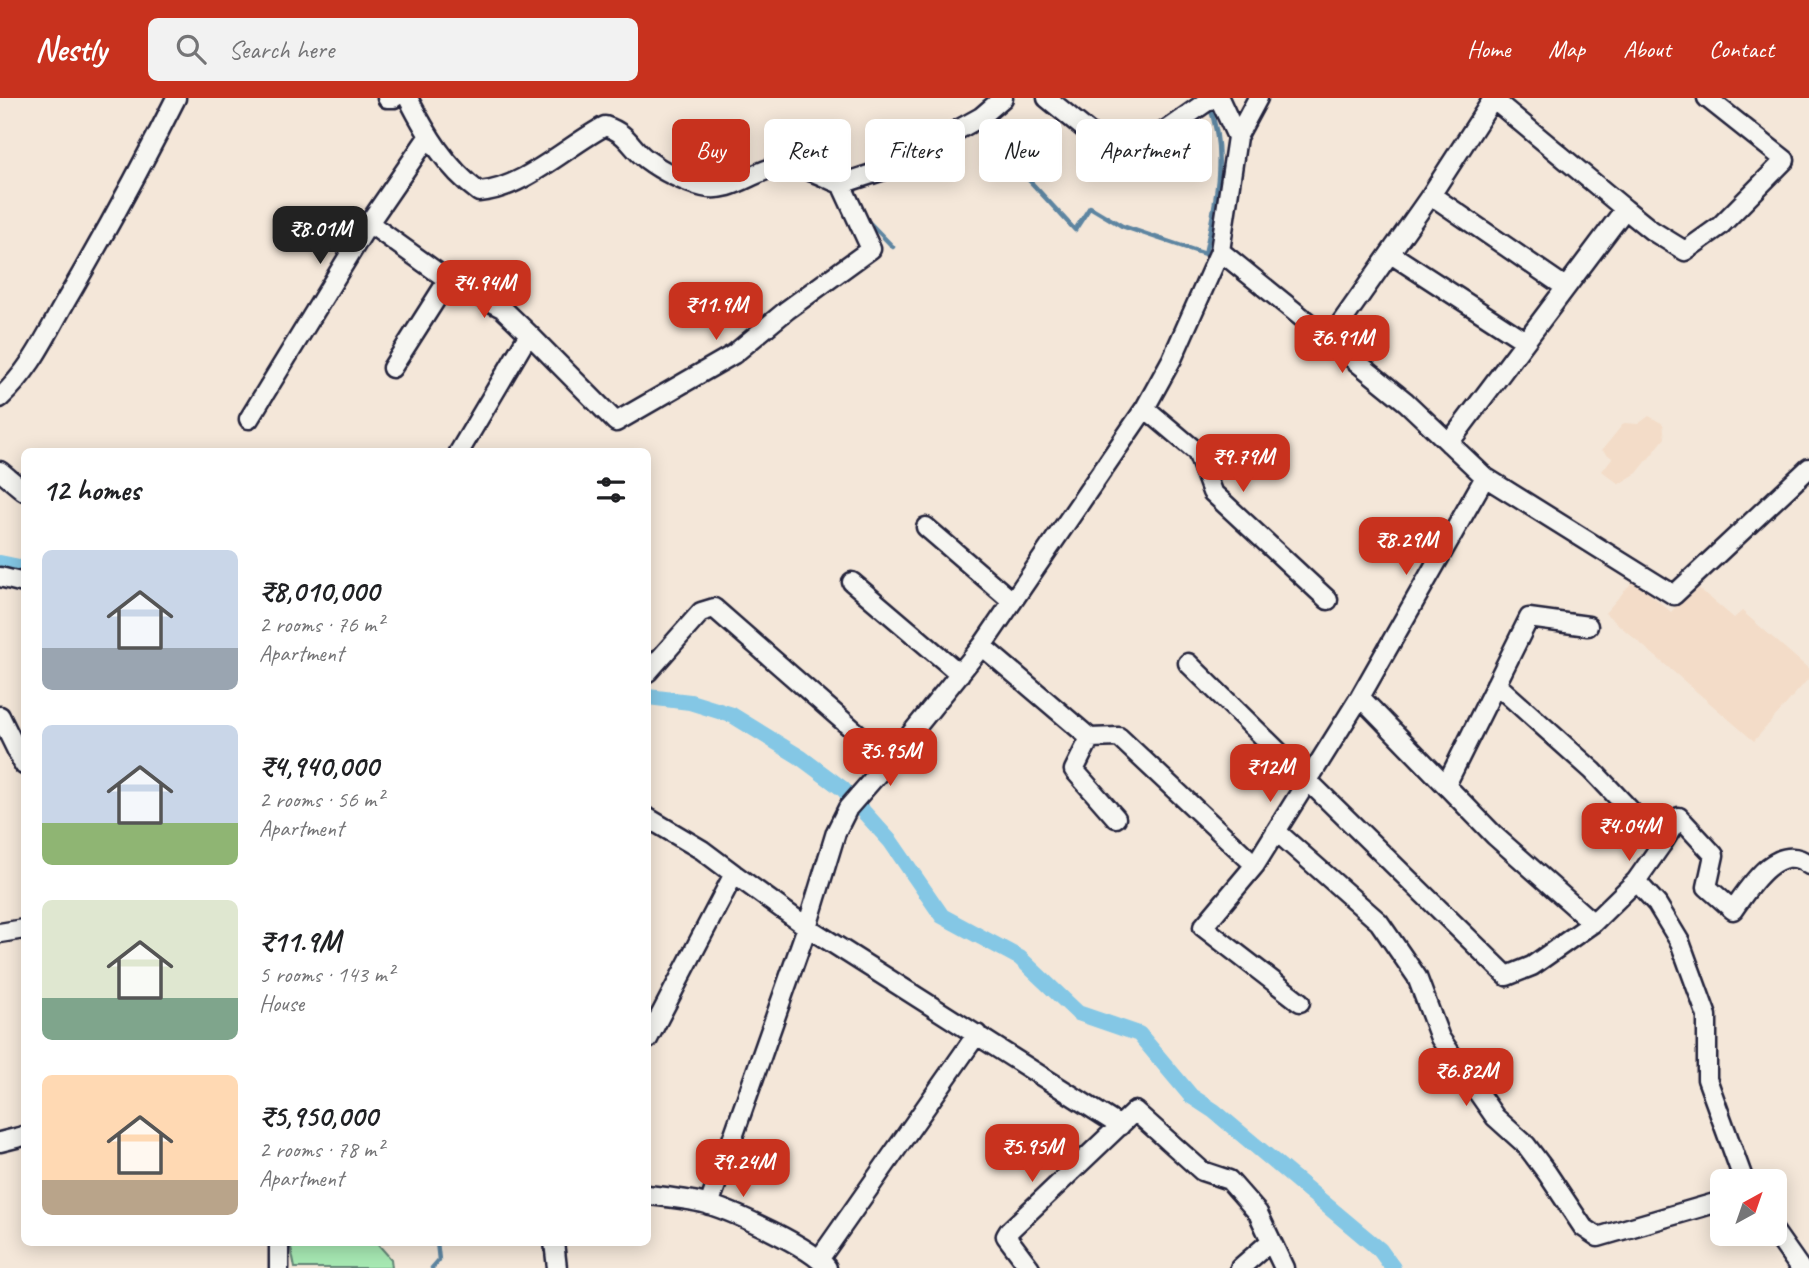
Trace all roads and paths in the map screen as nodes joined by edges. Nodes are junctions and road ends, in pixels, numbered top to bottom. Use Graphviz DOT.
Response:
graph roads {
  1 [pos="176,98"];
  2 [pos="387,98"];
  3 [pos="394,98"];
  4 [pos="408,98"];
  5 [pos="1003,98"];
  6 [pos="1047,98"];
  7 [pos="1212,98"];
  8 [pos="1219,98"];
  9 [pos="1258,98"];
  10 [pos="1707,98"];
  11 [pos="428,137"];
  12 [pos="1237,137"];
  13 [pos="841,184"];
  14 [pos="1431,195"];
  15 [pos="1625,209"];
  16 [pos="369,223"];
  17 [pos="1220,251"];
  18 [pos="1391,254"];
  19 [pos="448,280"];
  20 [pos="1565,287"];
  21 [pos="529,334"];
  22 [pos="1329,340"];
  23 [pos="1525,341"];
  24 [pos="392,368"];
  25 [pos="0,398"];
  26 [pos="1146,408"];
  27 [pos="249,419"];
  28 [pos="1449,443"];
  29 [pos="461,448"];
  30 [pos="1809,453"];
  31 [pos="1806,470"];
  32 [pos="0,471"];
  33 [pos="1485,477"];
  34 [pos="21,489"];
  35 [pos="926,527"];
  36 [pos="0,577"];
  37 [pos="21,582"];
  38 [pos="852,582"];
  39 [pos="1328,600"];
  40 [pos="1012,601"];
  41 [pos="1588,626"];
  42 [pos="982,646"];
  43 [pos="1188,663"];
  44 [pos="651,669"];
  45 [pos="960,674"];
  46 [pos="1496,684"];
  47 [pos="1360,697"];
  48 [pos="0,716"];
  49 [pos="1090,738"];
  50 [pos="21,759"];
  51 [pos="889,761"];
  52 [pos="1309,779"];
  53 [pos="1446,785"];
  54 [pos="1116,818"];
  55 [pos="651,820"];
  56 [pos="1276,831"];
  57 [pos="1662,844"];
  58 [pos="1255,865"];
  59 [pos="1809,865"];
  60 [pos="734,874"];
  61 [pos="1636,881"];
  62 [pos="1592,923"];
  63 [pos="807,927"];
  64 [pos="21,930"];
  65 [pos="0,933"];
  66 [pos="1300,1002"];
  67 [pos="651,1033"];
  68 [pos="977,1034"];
  69 [pos="1120,1126"];
  70 [pos="21,1137"];
  71 [pos="0,1142"];
  72 [pos="1740,1169"];
  73 [pos="651,1195"];
  74 [pos="1710,1204"];
  75 [pos="709,1205"];
  76 [pos="1271,1241"];
  77 [pos="1787,1245"];
  78 [pos="279,1246"];
  79 [pos="554,1246"];
  80 [pos="1801,1261"];
  81 [pos="823,1263"];
  82 [pos="279,1268"];
  83 [pos="557,1268"];
  84 [pos="1030,1268"];
  85 [pos="1240,1268"];
  86 [pos="1284,1268"];
  1 -- 25 [label="street"];
  2 -- 3 [label="street"];
  4 -- 11 [label="street"];
  5 -- 13 [label="street"];
  6 -- 7 [label="street"];
  8 -- 12 [label="street"];
  9 -- 12 [label="street"];
  10 -- 15 [label="street"];
  11 -- 13 [label="street"];
  11 -- 16 [label="street"];
  12 -- 17 [label="street"];
  13 -- 21 [label="street"];
  14 -- 15 [label="street"];
  14 -- 18 [label="street"];
  14 -- 20 [label="street"];
  15 -- 20 [label="street"];
  16 -- 19 [label="street"];
  16 -- 27 [label="street"];
  17 -- 22 [label="street"];
  17 -- 26 [label="street"];
  18 -- 22 [label="street"];
  18 -- 23 [label="street"];
  19 -- 21 [label="street"];
  19 -- 24 [label="street"];
  20 -- 23 [label="street"];
  21 -- 29 [label="street"];
  22 -- 28 [label="street"];
  23 -- 28 [label="street"];
  26 -- 39 [label="street"];
  26 -- 40 [label="street"];
  28 -- 33 [label="street"];
  30 -- 31 [label="street"];
  31 -- 33 [label="street"];
  32 -- 34 [label="street"];
  33 -- 47 [label="street"];
  35 -- 40 [label="street"];
  36 -- 37 [label="street"];
  38 -- 45 [label="street"];
  40 -- 42 [label="street"];
  41 -- 46 [label="street"];
  42 -- 45 [label="street"];
  42 -- 49 [label="street"];
  43 -- 52 [label="street"];
  44 -- 51 [label="street"];
  45 -- 51 [label="street"];
  46 -- 53 [label="street"];
  46 -- 57 [label="street"];
  47 -- 52 [label="street"];
  47 -- 53 [label="street"];
  48 -- 50 [label="street"];
  49 -- 54 [label="street"];
  49 -- 58 [label="street"];
  51 -- 63 [label="street"];
  52 -- 56 [label="street"];
  52 -- 62 [label="street"];
  53 -- 62 [label="street"];
  55 -- 60 [label="street"];
  56 -- 58 [label="street"];
  56 -- 74 [label="street"];
  57 -- 59 [label="street"];
  57 -- 61 [label="street"];
  58 -- 66 [label="street"];
  60 -- 63 [label="street"];
  60 -- 67 [label="street"];
  61 -- 62 [label="street"];
  61 -- 72 [label="street"];
  63 -- 68 [label="street"];
  63 -- 75 [label="street"];
  64 -- 65 [label="street"];
  68 -- 69 [label="street"];
  68 -- 81 [label="street"];
  69 -- 76 [label="street"];
  69 -- 84 [label="street"];
  70 -- 71 [label="street"];
  73 -- 75 [label="street"];
  75 -- 81 [label="street"];
  76 -- 85 [label="street"];
  76 -- 86 [label="street"];
  77 -- 80 [label="street"];
  78 -- 82 [label="street"];
  79 -- 83 [label="street"];
}
